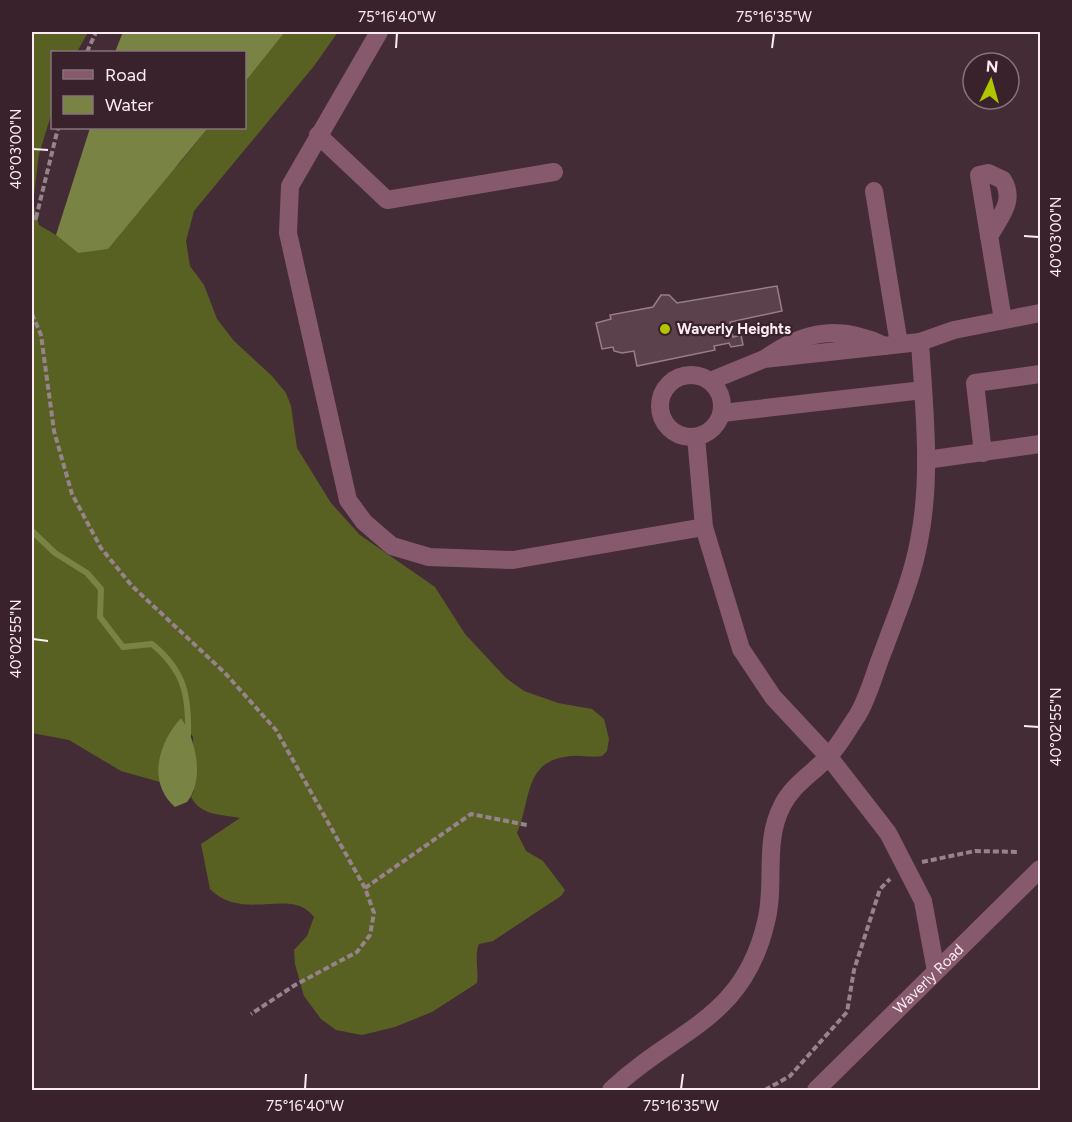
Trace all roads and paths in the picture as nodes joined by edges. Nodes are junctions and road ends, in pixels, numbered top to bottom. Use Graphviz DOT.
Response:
graph roads {
  1 [pos="96,32"];
  2 [pos="379,32"];
  3 [pos="87,51"];
  4 [pos="58,129"];
  5 [pos="318,135"];
  6 [pos="554,172"];
  7 [pos="874,191"];
  8 [pos="34,217"];
  9 [pos="32,222"];
  10 [pos="989,237"];
  11 [pos="1041,313"];
  12 [pos="32,314"];
  13 [pos="1003,320"];
  14 [pos="921,342"];
  15 [pos="892,345"];
  16 [pos="1041,374"];
  17 [pos="710,381"];
  18 [pos="923,390"];
  19 [pos="722,413"];
  20 [pos="696,437"];
  21 [pos="1041,444"];
  22 [pos="983,453"];
  23 [pos="926,460"];
  24 [pos="704,527"];
  25 [pos="829,757"];
  26 [pos="527,825"];
  27 [pos="1019,852"];
  28 [pos="905,866"];
  29 [pos="1041,869"];
  30 [pos="365,888"];
  31 [pos="936,971"];
  32 [pos="251,1014"];
  33 [pos="611,1090"];
  34 [pos="765,1090"];
  35 [pos="816,1090"];
  1 -- 3 [label="path"];
  2 -- 5 [label="street"];
  4 -- 8 [label="path"];
  5 -- 6 [label="street"];
  5 -- 24 [label="street"];
  7 -- 15 [label="street"];
  8 -- 9 [label="path"];
  10 -- 13 [label="street"];
  11 -- 13 [label="street"];
  12 -- 30 [label="path"];
  13 -- 14 [label="street"];
  14 -- 15 [label="street"];
  14 -- 18 [label="street"];
  15 -- 17 [label="street"];
  16 -- 22 [label="street"];
  17 -- 19 [label="street"];
  17 -- 20 [label="street"];
  18 -- 19 [label="street"];
  18 -- 23 [label="street"];
  19 -- 20 [label="street"];
  20 -- 24 [label="street"];
  21 -- 22 [label="street"];
  22 -- 23 [label="street"];
  23 -- 25 [label="street"];
  24 -- 25 [label="street"];
  25 -- 28 [label="street"];
  25 -- 33 [label="street"];
  26 -- 30 [label="path"];
  27 -- 28 [label="path"];
  28 -- 31 [label="street"];
  28 -- 34 [label="path"];
  29 -- 31 [label="street, Waverly Road"];
  30 -- 32 [label="path"];
  31 -- 35 [label="street, Waverly Road"];
}
